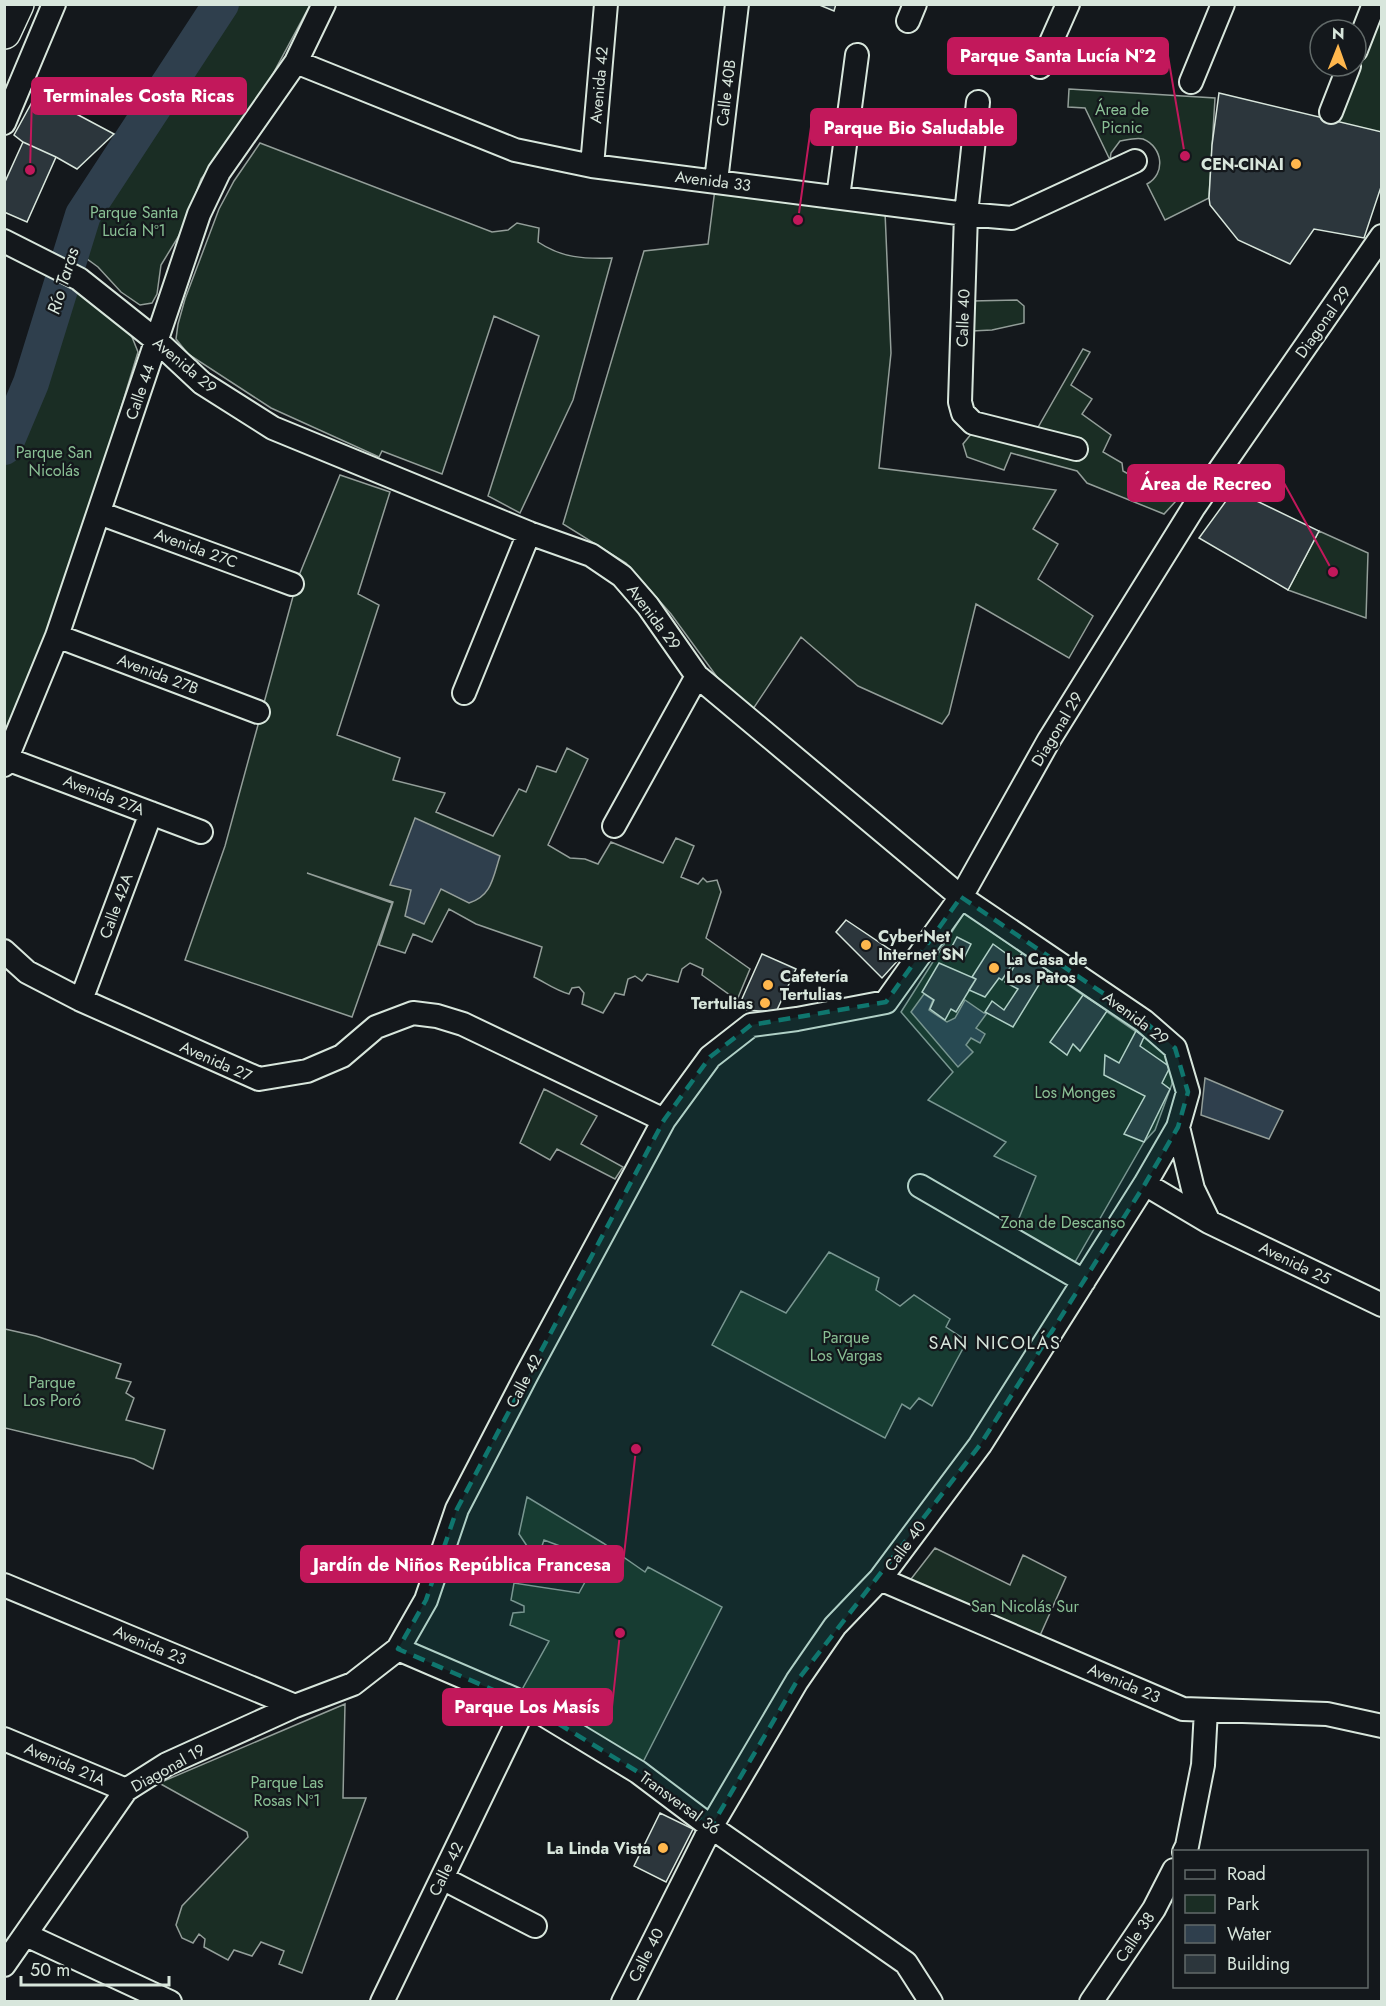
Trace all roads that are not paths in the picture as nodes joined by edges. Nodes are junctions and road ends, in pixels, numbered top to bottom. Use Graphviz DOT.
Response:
graph roads {
  1 [pos="17,4"];
  2 [pos="54,4"];
  3 [pos="324,4"];
  4 [pos="737,4"];
  5 [pos="1068,4"];
  6 [pos="1223,4"];
  7 [pos="1374,4"];
  8 [pos="601,6"];
  9 [pos="1368,19"];
  10 [pos="4,32"];
  11 [pos="857,55"];
  12 [pos="296,62"];
  13 [pos="1040,67"];
  14 [pos="1344,78"];
  15 [pos="1191,82"];
  16 [pos="978,102"];
  17 [pos="1331,111"];
  18 [pos="4,123"];
  19 [pos="1135,161"];
  20 [pos="592,166"];
  21 [pos="716,181"];
  22 [pos="838,198"];
  23 [pos="966,214"];
  24 [pos="1382,237"];
  25 [pos="4,241"];
  26 [pos="157,341"];
  27 [pos="1076,449"];
  28 [pos="99,513"];
  29 [pos="529,533"];
  30 [pos="292,584"];
  31 [pos="57,636"];
  32 [pos="697,676"];
  33 [pos="464,693"];
  34 [pos="258,712"];
  35 [pos="6,762"];
  36 [pos="151,813"];
  37 [pos="614,826"];
  38 [pos="201,832"];
  39 [pos="961,897"];
  40 [pos="4,951"];
  41 [pos="81,1000"];
  42 [pos="1188,1092"];
  43 [pos="664,1120"];
  44 [pos="1178,1127"];
  45 [pos="1145,1184"];
  46 [pos="920,1186"];
  47 [pos="1209,1222"];
  48 [pos="1084,1281"];
  49 [pos="1382,1305"];
  50 [pos="880,1579"];
  51 [pos="4,1585"];
  52 [pos="398,1649"];
  53 [pos="526,1704"];
  54 [pos="295,1706"];
  55 [pos="1206,1710"];
  56 [pos="1382,1726"];
  57 [pos="4,1739"];
  58 [pos="126,1790"];
  59 [pos="711,1827"];
  60 [pos="1185,1850"];
  61 [pos="1173,1872"];
  62 [pos="442,1878"];
  63 [pos="536,1926"];
  64 [pos="26,1935"];
  65 [pos="4,1965"];
  66 [pos="170,2001"];
  67 [pos="382,2001"];
  68 [pos="623,2001"];
  69 [pos="932,2001"];
  70 [pos="1091,2001"];
  1 -- 10 [label="highway"];
  2 -- 18 [label="street"];
  3 -- 12 [label="street, Calle 44"];
  4 -- 21 [label="street, Calle 40B"];
  5 -- 13 [label="street"];
  6 -- 15 [label="street"];
  7 -- 9 [label="street"];
  8 -- 20 [label="street, Avenida 42"];
  11 -- 22 [label="street"];
  12 -- 20 [label="street, Avenida 33"];
  12 -- 26 [label="street, Calle 44"];
  14 -- 17 [label="street"];
  16 -- 23 [label="street, Calle 40"];
  19 -- 23 [label="street, Avenida 33"];
  20 -- 21 [label="street, Avenida 33"];
  21 -- 22 [label="street, Avenida 33"];
  22 -- 23 [label="street, Avenida 33"];
  23 -- 27 [label="street, Calle 40"];
  24 -- 39 [label="street, Diagonal 29"];
  25 -- 26 [label="street, Avenida 29"];
  26 -- 28 [label="street, Calle 44"];
  26 -- 29 [label="street, Avenida 29"];
  28 -- 30 [label="street, Avenida 27C"];
  28 -- 31 [label="street, Calle 44"];
  29 -- 32 [label="street, Avenida 29"];
  29 -- 33 [label="street"];
  31 -- 34 [label="street, Avenida 27B"];
  31 -- 35 [label="street, Calle 44"];
  32 -- 37 [label="street"];
  32 -- 39 [label="street, Avenida 29"];
  35 -- 36 [label="street, Avenida 27A"];
  36 -- 38 [label="street, Avenida 27A"];
  36 -- 41 [label="street, Calle 42A"];
  39 -- 42 [label="street, Avenida 29"];
  39 -- 43 [label="street, Diagonal 29"];
  40 -- 41 [label="street, Avenida 27"];
  41 -- 43 [label="street, Avenida 27"];
  42 -- 44 [label="street, Calle 40"];
  43 -- 52 [label="street, Calle 42"];
  44 -- 45 [label="street, Calle 40"];
  44 -- 47 [label="street"];
  45 -- 47 [label="street, Avenida 25"];
  45 -- 48 [label="street, Calle 40"];
  46 -- 48 [label="street"];
  47 -- 49 [label="street, Avenida 25"];
  48 -- 50 [label="street, Calle 40"];
  50 -- 55 [label="street, Avenida 23"];
  50 -- 59 [label="street, Calle 40"];
  51 -- 54 [label="street, Avenida 23"];
  52 -- 53 [label="street, Transversal 36"];
  52 -- 54 [label="street, Diagonal 19"];
  53 -- 59 [label="street, Transversal 36"];
  53 -- 62 [label="street, Calle 42"];
  54 -- 58 [label="street, Diagonal 19"];
  55 -- 56 [label="street, Avenida 23"];
  55 -- 60 [label="street"];
  57 -- 58 [label="street, Avenida 21A"];
  58 -- 64 [label="street, Diagonal 19"];
  59 -- 68 [label="street, Calle 40"];
  59 -- 69 [label="street, Transversal 36"];
  61 -- 70 [label="street, Calle 38"];
  62 -- 63 [label="street"];
  62 -- 67 [label="street, Calle 42"];
  64 -- 65 [label="street, Diagonal 19"];
  64 -- 66 [label="street"];
}
